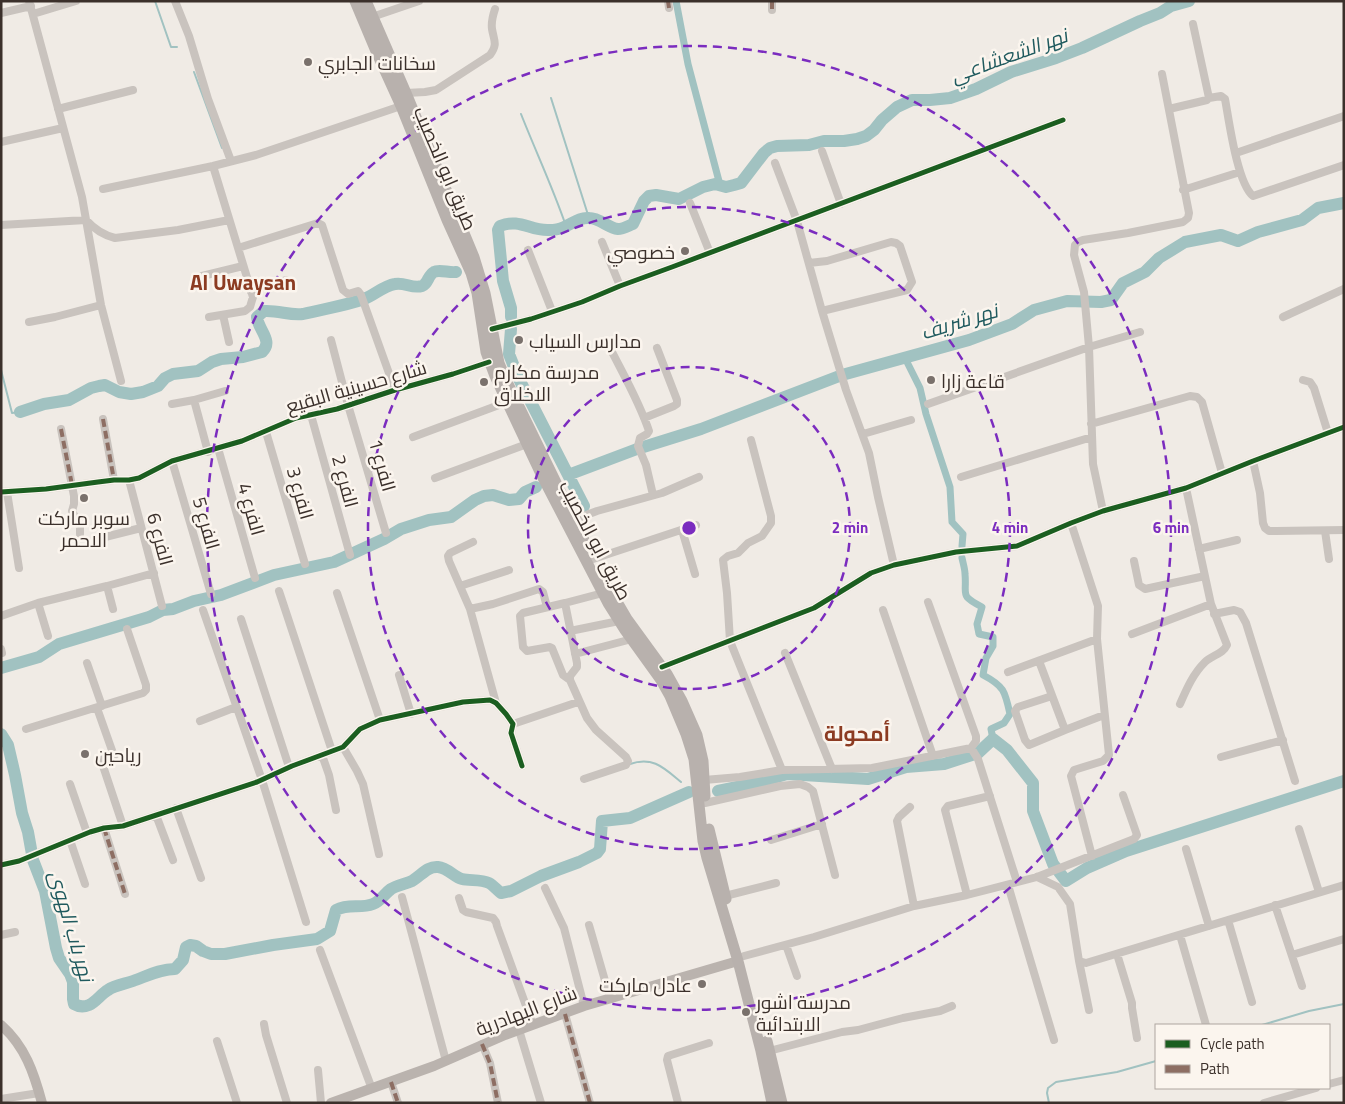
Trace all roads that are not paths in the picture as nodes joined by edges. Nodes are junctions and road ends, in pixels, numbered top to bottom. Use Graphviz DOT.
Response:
graph roads {
  1 [pos="76,1"];
  2 [pos="175,1"];
  3 [pos="355,1"];
  4 [pos="366,1"];
  5 [pos="419,1"];
  6 [pos="772,1"];
  7 [pos="57,4"];
  8 [pos="31,7"];
  9 [pos="495,9"];
  10 [pos="772,10"];
  11 [pos="1,13"];
  12 [pos="372,17"];
  13 [pos="1193,24"];
  14 [pos="1162,74"];
  15 [pos="133,90"];
  16 [pos="406,93"];
  17 [pos="1209,98"];
  18 [pos="401,106"];
  19 [pos="58,109"];
  20 [pos="1168,109"];
  21 [pos="1344,116"];
  22 [pos="1063,120"];
  23 [pos="63,128"];
  24 [pos="1,142"];
  25 [pos="822,152"];
  26 [pos="1236,153"];
  27 [pos="231,161"];
  28 [pos="775,163"];
  29 [pos="1344,165"];
  30 [pos="213,166"];
  31 [pos="1240,172"];
  32 [pos="103,189"];
  33 [pos="1184,190"];
  34 [pos="690,203"];
  35 [pos="841,204"];
  36 [pos="452,218"];
  37 [pos="86,220"];
  38 [pos="230,220"];
  39 [pos="797,221"];
  40 [pos="1,225"];
  41 [pos="602,242"];
  42 [pos="238,248"];
  43 [pos="528,250"];
  44 [pos="710,254"];
  45 [pos="809,263"];
  46 [pos="243,266"];
  47 [pos="202,276"];
  48 [pos="286,280"];
  49 [pos="620,286"];
  50 [pos="1344,289"];
  51 [pos="251,292"];
  52 [pos="101,305"];
  53 [pos="552,311"];
  54 [pos="822,311"];
  55 [pos="223,315"];
  56 [pos="208,317"];
  57 [pos="1283,317"];
  58 [pos="29,322"];
  59 [pos="492,329"];
  60 [pos="1140,332"];
  61 [pos="331,340"];
  62 [pos="229,342"];
  63 [pos="609,346"];
  64 [pos="1088,347"];
  65 [pos="657,348"];
  66 [pos="489,362"];
  67 [pos="1303,380"];
  68 [pos="121,381"];
  69 [pos="395,390"];
  70 [pos="226,391"];
  71 [pos="194,400"];
  72 [pos="507,402"];
  73 [pos="172,404"];
  74 [pos="928,404"];
  75 [pos="348,405"];
  76 [pos="311,415"];
  77 [pos="644,418"];
  78 [pos="103,420"];
  79 [pos="911,420"];
  80 [pos="1092,424"];
  81 [pos="1344,427"];
  82 [pos="61,429"];
  83 [pos="266,432"];
  84 [pos="1328,433"];
  85 [pos="863,434"];
  86 [pos="413,437"];
  87 [pos="1092,437"];
  88 [pos="751,440"];
  89 [pos="527,444"];
  90 [pos="218,448"];
  91 [pos="208,452"];
  92 [pos="172,461"];
  93 [pos="1253,461"];
  94 [pos="1222,474"];
  95 [pos="699,477"];
  96 [pos="434,478"];
  97 [pos="961,478"];
  98 [pos="114,480"];
  99 [pos="129,480"];
  100 [pos="72,485"];
  101 [pos="1186,488"];
  102 [pos="4,492"];
  103 [pos="653,496"];
  104 [pos="1103,511"];
  105 [pos="573,520"];
  106 [pos="1071,522"];
  107 [pos="696,525"];
  108 [pos="141,528"];
  109 [pos="682,530"];
  110 [pos="1344,530"];
  111 [pos="1325,531"];
  112 [pos="386,533"];
  113 [pos="80,534"];
  114 [pos="97,539"];
  115 [pos="1236,540"];
  116 [pos="473,542"];
  117 [pos="1199,549"];
  118 [pos="350,555"];
  119 [pos="593,559"];
  120 [pos="1329,559"];
  121 [pos="1134,561"];
  122 [pos="305,564"];
  123 [pos="894,565"];
  124 [pos="19,568"];
  125 [pos="509,570"];
  126 [pos="154,573"];
  127 [pos="695,574"];
  128 [pos="1205,576"];
  129 [pos="255,578"];
  130 [pos="107,586"];
  131 [pos="460,586"];
  132 [pos="279,591"];
  133 [pos="337,593"];
  134 [pos="603,593"];
  135 [pos="211,594"];
  136 [pos="928,602"];
  137 [pos="38,603"];
  138 [pos="565,603"];
  139 [pos="1211,604"];
  140 [pos="162,606"];
  141 [pos="547,607"];
  142 [pos="113,609"];
  143 [pos="470,609"];
  144 [pos="203,610"];
  145 [pos="883,610"];
  146 [pos="1214,614"];
  147 [pos="1,616"];
  148 [pos="241,619"];
  149 [pos="619,621"];
  150 [pos="126,629"];
  151 [pos="570,631"];
  152 [pos="1132,634"];
  153 [pos="48,636"];
  154 [pos="632,639"];
  155 [pos="1097,639"];
  156 [pos="730,641"];
  157 [pos="785,653"];
  158 [pos="575,654"];
  159 [pos="1039,661"];
  160 [pos="86,663"];
  161 [pos="662,667"];
  162 [pos="1008,672"];
  163 [pos="399,675"];
  164 [pos="570,680"];
  165 [pos="1052,696"];
  166 [pos="496,702"];
  167 [pos="578,702"];
  168 [pos="678,703"];
  169 [pos="1180,704"];
  170 [pos="100,707"];
  171 [pos="236,707"];
  172 [pos="411,714"];
  173 [pos="1104,716"];
  174 [pos="380,720"];
  175 [pos="200,721"];
  176 [pos="513,724"];
  177 [pos="26,729"];
  178 [pos="1065,730"];
  179 [pos="1283,740"];
  180 [pos="343,747"];
  181 [pos="332,751"];
  182 [pos="975,753"];
  183 [pos="322,755"];
  184 [pos="933,756"];
  185 [pos="1221,757"];
  186 [pos="522,766"];
  187 [pos="289,767"];
  188 [pos="832,769"];
  189 [pos="782,770"];
  190 [pos="584,779"];
  191 [pos="262,780"];
  192 [pos="704,780"];
  193 [pos="1295,781"];
  194 [pos="70,784"];
  195 [pos="1123,795"];
  196 [pos="990,796"];
  197 [pos="706,803"];
  198 [pos="176,808"];
  199 [pos="910,808"];
  200 [pos="336,810"];
  201 [pos="156,815"];
  202 [pos="822,824"];
  203 [pos="123,826"];
  204 [pos="104,828"];
  205 [pos="1299,829"];
  206 [pos="87,833"];
  207 [pos="70,840"];
  208 [pos="771,840"];
  209 [pos="1186,849"];
  210 [pos="379,854"];
  211 [pos="1092,856"];
  212 [pos="173,860"];
  213 [pos="1,865"];
  214 [pos="834,875"];
  215 [pos="1041,876"];
  216 [pos="201,878"];
  217 [pos="1017,882"];
  218 [pos="776,883"];
  219 [pos="85,884"];
  220 [pos="1008,885"];
  221 [pos="1344,885"];
  222 [pos="545,888"];
  223 [pos="1319,892"];
  224 [pos="125,894"];
  225 [pos="967,895"];
  226 [pos="725,896"];
  227 [pos="402,897"];
  228 [pos="459,898"];
  229 [pos="914,906"];
  230 [pos="1276,906"];
  231 [pos="1228,920"];
  232 [pos="306,922"];
  233 [pos="589,925"];
  234 [pos="1209,926"];
  235 [pos="15,932"];
  236 [pos="1,935"];
  237 [pos="1180,935"];
  238 [pos="1344,939"];
  239 [pos="786,945"];
  240 [pos="320,950"];
  241 [pos="1117,954"];
  242 [pos="1292,955"];
  243 [pos="741,958"];
  244 [pos="1079,961"];
  245 [pos="797,976"];
  246 [pos="1302,986"];
  247 [pos="610,998"];
  248 [pos="1252,1002"];
  249 [pos="584,1006"];
  250 [pos="952,1006"];
  251 [pos="1090,1010"];
  252 [pos="565,1014"];
  253 [pos="264,1024"];
  254 [pos="1206,1024"];
  255 [pos="1,1025"];
  256 [pos="533,1025"];
  257 [pos="519,1030"];
  258 [pos="1137,1038"];
  259 [pos="1054,1040"];
  260 [pos="217,1041"];
  261 [pos="709,1043"];
  262 [pos="482,1044"];
  263 [pos="769,1051"];
  264 [pos="446,1061"];
  265 [pos="318,1070"];
  266 [pos="1344,1080"];
  267 [pos="391,1082"];
  268 [pos="1330,1084"];
  269 [pos="372,1089"];
  270 [pos="1313,1089"];
  271 [pos="41,1098"];
  272 [pos="1,1099"];
  273 [pos="237,1103"];
  274 [pos="287,1103"];
  275 [pos="321,1103"];
  276 [pos="331,1103"];
  277 [pos="398,1103"];
  278 [pos="498,1103"];
  279 [pos="541,1103"];
  280 [pos="590,1103"];
  281 [pos="678,1103"];
  282 [pos="772,1103"];
  283 [pos="782,1103"];
  284 [pos="1264,1103"];
  1 -- 7 [label="street"];
  2 -- 27 [label="street"];
  3 -- 18 [label="main road, طريق ابو الخصيب"];
  4 -- 12 [label="main road, طريق ابو الخصيب"];
  5 -- 12 [label="street"];
  6 -- 10 [label="street"];
  7 -- 8 [label="street"];
  8 -- 11 [label="street"];
  8 -- 19 [label="street"];
  9 -- 16 [label="street"];
  12 -- 16 [label="main road, طريق ابو الخصيب"];
  13 -- 17 [label="street"];
  14 -- 20 [label="street"];
  15 -- 19 [label="street"];
  16 -- 36 [label="main road, طريق ابو الخصيب"];
  17 -- 20 [label="street"];
  17 -- 26 [label="street"];
  18 -- 27 [label="street"];
  18 -- 36 [label="main road, طريق ابو الخصيب"];
  19 -- 23 [label="street"];
  20 -- 33 [label="street"];
  21 -- 26 [label="street"];
  22 -- 35 [label="street"];
  23 -- 24 [label="street"];
  23 -- 37 [label="street"];
  25 -- 35 [label="street"];
  26 -- 31 [label="street"];
  27 -- 30 [label="street"];
  28 -- 39 [label="street"];
  29 -- 31 [label="street"];
  30 -- 32 [label="street"];
  30 -- 38 [label="street"];
  31 -- 33 [label="street"];
  33 -- 64 [label="street"];
  34 -- 44 [label="street"];
  35 -- 39 [label="street"];
  36 -- 59 [label="main road, طريق ابو الخصيب"];
  36 -- 66 [label="main road, طريق ابو الخصيب"];
  37 -- 38 [label="street"];
  37 -- 40 [label="street"];
  37 -- 52 [label="street"];
  38 -- 42 [label="street"];
  39 -- 44 [label="street"];
  39 -- 45 [label="street"];
  41 -- 49 [label="street"];
  42 -- 46 [label="street"];
  42 -- 69 [label="street"];
  43 -- 53 [label="street"];
  44 -- 49 [label="street"];
  45 -- 54 [label="street"];
  45 -- 54 [label="street"];
  46 -- 47 [label="street"];
  46 -- 51 [label="street"];
  48 -- 51 [label="street"];
  49 -- 53 [label="street"];
  50 -- 57 [label="street"];
  51 -- 55 [label="street"];
  52 -- 58 [label="street"];
  52 -- 68 [label="street"];
  53 -- 59 [label="street"];
  54 -- 85 [label="street"];
  55 -- 56 [label="street"];
  55 -- 62 [label="street"];
  59 -- 105 [label="main road, طريق ابو الخصيب"];
  60 -- 64 [label="street"];
  61 -- 75 [label="street, الفرع 1"];
  63 -- 77 [label="street"];
  64 -- 74 [label="street"];
  64 -- 80 [label="street"];
  65 -- 77 [label="street"];
  66 -- 69 [label="street, شارع حسينية البقيع"];
  66 -- 72 [label="main road, طريق ابو الخصيب"];
  67 -- 84 [label="street"];
  69 -- 75 [label="street, شارع حسينية البقيع"];
  70 -- 71 [label="street"];
  71 -- 73 [label="street"];
  71 -- 91 [label="street"];
  72 -- 86 [label="street"];
  72 -- 89 [label="main road, طريق ابو الخصيب"];
  75 -- 76 [label="street, شارع حسينية البقيع"];
  75 -- 112 [label="street, الفرع 1"];
  76 -- 83 [label="street, شارع حسينية البقيع"];
  76 -- 118 [label="street, الفرع 2"];
  77 -- 103 [label="street"];
  78 -- 98 [label="street"];
  79 -- 85 [label="street"];
  80 -- 87 [label="street"];
  80 -- 94 [label="street"];
  81 -- 84 [label="street"];
  82 -- 100 [label="street"];
  83 -- 90 [label="street, شارع حسينية البقيع"];
  83 -- 122 [label="street, الفرع 3"];
  84 -- 93 [label="street"];
  85 -- 123 [label="street"];
  87 -- 97 [label="street"];
  87 -- 104 [label="street"];
  88 -- 156 [label="street"];
  89 -- 96 [label="street"];
  89 -- 134 [label="main road, طريق ابو الخصيب"];
  90 -- 91 [label="street, شارع حسينية البقيع"];
  90 -- 129 [label="street, الفرع 4"];
  91 -- 92 [label="street, شارع حسينية البقيع"];
  92 -- 99 [label="street, شارع حسينية البقيع"];
  92 -- 135 [label="street, الفرع 5"];
  93 -- 94 [label="street"];
  93 -- 111 [label="street"];
  94 -- 101 [label="street"];
  95 -- 103 [label="street"];
  98 -- 99 [label="street, شارع حسينية البقيع"];
  98 -- 100 [label="street, شارع حسينية البقيع"];
  99 -- 108 [label="street, الفرع 6"];
  100 -- 102 [label="street, شارع حسينية البقيع"];
  100 -- 113 [label="street"];
  101 -- 104 [label="street"];
  101 -- 117 [label="street"];
  102 -- 124 [label="street"];
  103 -- 105 [label="street"];
  104 -- 106 [label="street"];
  105 -- 119 [label="main road, طريق ابو الخصيب"];
  106 -- 123 [label="street"];
  106 -- 155 [label="street"];
  107 -- 109 [label="street"];
  108 -- 114 [label="street"];
  108 -- 126 [label="street, الفرع 6"];
  109 -- 119 [label="street"];
  109 -- 127 [label="street"];
  110 -- 111 [label="street"];
  111 -- 120 [label="street"];
  115 -- 117 [label="street"];
  116 -- 131 [label="street"];
  117 -- 128 [label="street"];
  119 -- 161 [label="main road, طريق ابو الخصيب"];
  121 -- 128 [label="street"];
  123 -- 156 [label="street"];
  125 -- 131 [label="street"];
  126 -- 130 [label="street"];
  126 -- 140 [label="street, الفرع 6"];
  128 -- 139 [label="street"];
  130 -- 137 [label="street"];
  130 -- 142 [label="street"];
  131 -- 143 [label="street"];
  132 -- 181 [label="street"];
  133 -- 174 [label="street"];
  134 -- 138 [label="street"];
  134 -- 149 [label="main road, طريق ابو الخصيب"];
  136 -- 182 [label="street"];
  137 -- 147 [label="street"];
  137 -- 153 [label="street"];
  138 -- 141 [label="street"];
  138 -- 151 [label="street"];
  139 -- 146 [label="street"];
  139 -- 152 [label="street"];
  141 -- 143 [label="street"];
  141 -- 164 [label="street"];
  143 -- 166 [label="street"];
  144 -- 171 [label="street"];
  145 -- 184 [label="street"];
  146 -- 169 [label="street"];
  146 -- 179 [label="street"];
  148 -- 187 [label="street"];
  149 -- 151 [label="street"];
  149 -- 154 [label="main road, طريق ابو الخصيب"];
  150 -- 170 [label="street"];
  151 -- 158 [label="street"];
  154 -- 158 [label="street"];
  154 -- 168 [label="main road, طريق ابو الخصيب"];
  155 -- 159 [label="street"];
  155 -- 173 [label="street"];
  156 -- 161 [label="street"];
  156 -- 189 [label="street"];
  157 -- 188 [label="street"];
  158 -- 164 [label="street"];
  159 -- 162 [label="street"];
  159 -- 165 [label="street"];
  160 -- 170 [label="street"];
  161 -- 168 [label="main road, طريق ابو الخصيب"];
  163 -- 172 [label="street"];
  164 -- 167 [label="street"];
  165 -- 178 [label="street"];
  165 -- 178 [label="street"];
  166 -- 172 [label="street"];
  166 -- 176 [label="street"];
  167 -- 176 [label="street"];
  167 -- 190 [label="street"];
  168 -- 192 [label="main road, طريق ابو الخصيب"];
  168 -- 243 [label="main road, طريق ابو الخصيب"];
  170 -- 177 [label="street"];
  170 -- 203 [label="street"];
  171 -- 175 [label="street"];
  171 -- 191 [label="street"];
  172 -- 174 [label="street"];
  173 -- 178 [label="street"];
  173 -- 211 [label="street"];
  174 -- 180 [label="street"];
  176 -- 186 [label="street"];
  179 -- 185 [label="street"];
  179 -- 193 [label="street"];
  180 -- 181 [label="street"];
  180 -- 210 [label="street"];
  181 -- 183 [label="street"];
  182 -- 184 [label="street"];
  182 -- 196 [label="street"];
  183 -- 187 [label="street"];
  183 -- 200 [label="street"];
  184 -- 188 [label="street"];
  187 -- 191 [label="street"];
  188 -- 189 [label="street"];
  189 -- 192 [label="street"];
  191 -- 198 [label="street"];
  191 -- 232 [label="street"];
  192 -- 197 [label="main road, طريق ابو الخصيب"];
  194 -- 206 [label="street"];
  195 -- 211 [label="street"];
  196 -- 217 [label="street"];
  196 -- 225 [label="street"];
  197 -- 202 [label="street"];
  197 -- 226 [label="main road, طريق ابو الخصيب"];
  198 -- 201 [label="street"];
  198 -- 216 [label="street"];
  199 -- 229 [label="street"];
  201 -- 203 [label="street"];
  201 -- 212 [label="street"];
  202 -- 208 [label="street"];
  202 -- 214 [label="street"];
  203 -- 204 [label="street"];
  204 -- 206 [label="street"];
  204 -- 224 [label="street"];
  205 -- 223 [label="street"];
  206 -- 207 [label="street"];
  207 -- 213 [label="street"];
  207 -- 219 [label="street"];
  209 -- 234 [label="street"];
  211 -- 215 [label="street"];
  215 -- 217 [label="street"];
  215 -- 244 [label="street"];
  217 -- 220 [label="street"];
  218 -- 226 [label="street"];
  220 -- 225 [label="street"];
  220 -- 259 [label="street"];
  221 -- 223 [label="street"];
  222 -- 249 [label="street"];
  223 -- 230 [label="street"];
  225 -- 229 [label="street"];
  226 -- 243 [label="main road, طريق ابو الخصيب"];
  227 -- 264 [label="street"];
  228 -- 256 [label="street"];
  229 -- 239 [label="street"];
  230 -- 231 [label="street"];
  230 -- 242 [label="street"];
  231 -- 234 [label="street"];
  231 -- 248 [label="street"];
  233 -- 247 [label="street"];
  234 -- 237 [label="street"];
  235 -- 236 [label="street"];
  237 -- 241 [label="street"];
  237 -- 254 [label="street"];
  238 -- 242 [label="street"];
  239 -- 243 [label="street"];
  239 -- 245 [label="street"];
  240 -- 269 [label="street"];
  241 -- 244 [label="street"];
  241 -- 258 [label="street"];
  242 -- 246 [label="street"];
  243 -- 247 [label="main road, شارع البهادرية"];
  243 -- 263 [label="main road, طريق ابو الخصيب"];
  243 -- 282 [label="main road, طريق ابو الخصيب"];
  244 -- 251 [label="street"];
  247 -- 249 [label="main road, شارع البهادرية"];
  249 -- 252 [label="main road, شارع البهادرية"];
  250 -- 263 [label="street"];
  252 -- 256 [label="main road, شارع البهادرية"];
  252 -- 280 [label="street"];
  253 -- 274 [label="street"];
  255 -- 271 [label="main road"];
  256 -- 257 [label="main road, شارع البهادرية"];
  257 -- 262 [label="main road, شارع البهادرية"];
  257 -- 279 [label="street"];
  260 -- 273 [label="street"];
  261 -- 281 [label="street"];
  262 -- 264 [label="main road, شارع البهادرية"];
  262 -- 278 [label="street"];
  263 -- 283 [label="main road, طريق ابو الخصيب"];
  264 -- 267 [label="main road, شارع البهادرية"];
  265 -- 275 [label="street"];
  266 -- 268 [label="street"];
  267 -- 269 [label="main road, شارع البهادرية"];
  267 -- 277 [label="street"];
  269 -- 276 [label="main road, شارع البهادرية"];
  270 -- 284 [label="street"];
  271 -- 272 [label="street"];
}
